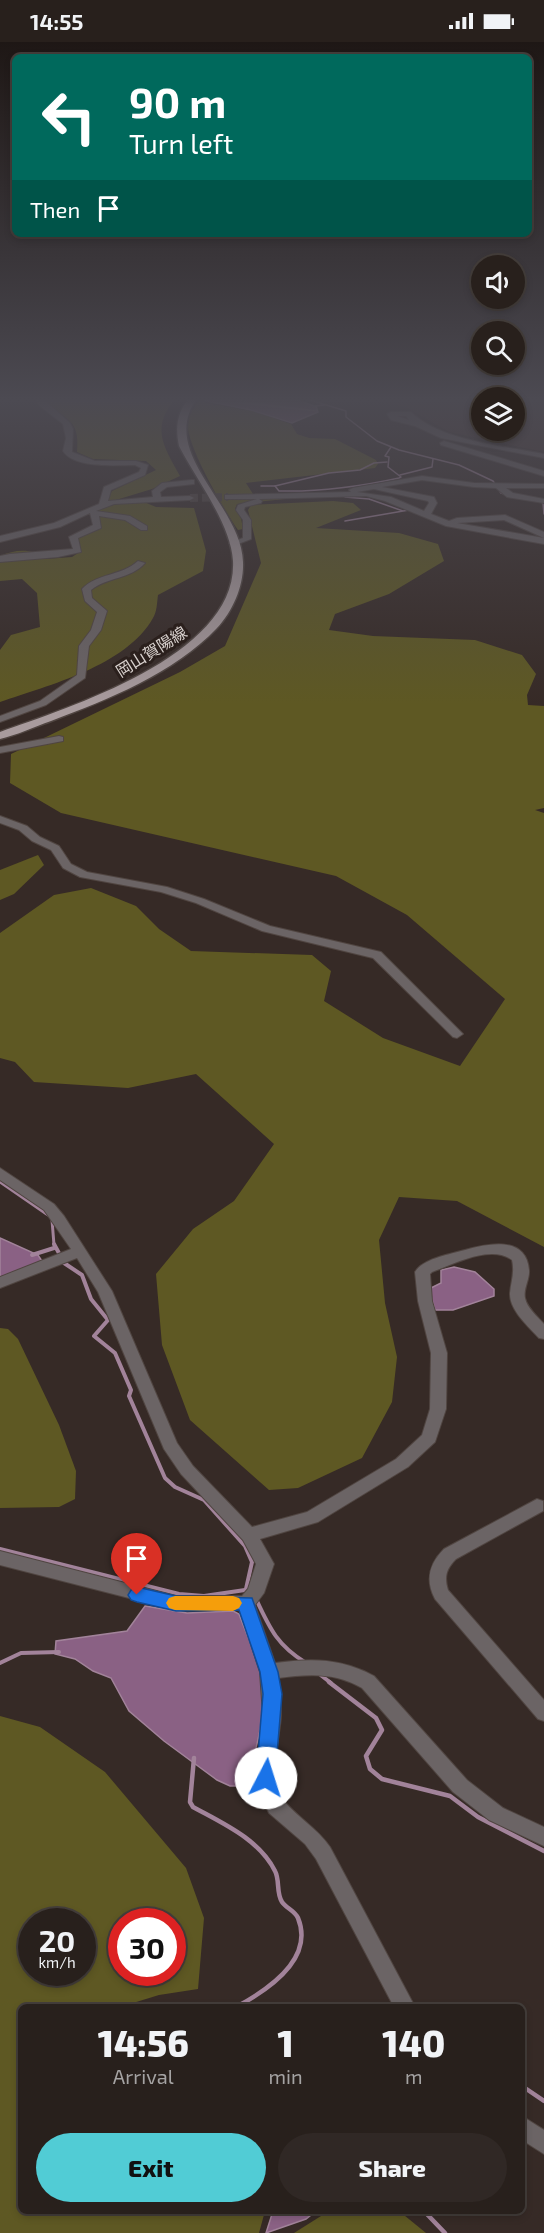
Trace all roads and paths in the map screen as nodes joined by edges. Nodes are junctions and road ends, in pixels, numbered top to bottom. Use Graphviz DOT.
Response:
graph roads {
  1 [pos="105,499"];
  2 [pos="147,499"];
  3 [pos="201,499"];
  4 [pos="210,499"];
  5 [pos="320,499"];
  6 [pos="389,499"];
  7 [pos="429,499"];
  8 [pos="103,505"];
  9 [pos="81,513"];
  10 [pos="422,514"];
  11 [pos="97,523"];
  12 [pos="449,524"];
  13 [pos="144,528"];
  14 [pos="544,536"];
  15 [pos="0,539"];
  16 [pos="544,542"];
  17 [pos="233,543"];
  18 [pos="0,559"];
  19 [pos="141,563"];
  20 [pos="0,719"];
  21 [pos="0,730"];
  22 [pos="0,736"];
  23 [pos="59,739"];
  24 [pos="0,750"];
  25 [pos="0,819"];
  26 [pos="457,1034"];
  27 [pos="0,1173"];
  28 [pos="80,1251"];
  29 [pos="0,1283"];
  30 [pos="544,1334"];
  31 [pos="537,1506"];
  32 [pos="249,1535"];
  33 [pos="0,1558"];
  34 [pos="250,1598"];
  35 [pos="269,1672"];
  36 [pos="544,1713"];
  37 [pos="544,1837"];
  38 [pos="403,2004"];
  39 [pos="525,2129"];
  40 [pos="544,2142"];
  1 -- 8 [label="street"];
  2 -- 8 [label="street"];
  3 -- 21 [label="main road, 岡山賀陽線"];
  4 -- 17 [label="main road, 岡山賀陽線"];
  5 -- 17 [label="street"];
  6 -- 10 [label="street"];
  7 -- 10 [label="street"];
  8 -- 9 [label="street"];
  9 -- 11 [label="street"];
  9 -- 15 [label="street"];
  10 -- 12 [label="street"];
  11 -- 13 [label="street"];
  11 -- 18 [label="street"];
  12 -- 14 [label="street"];
  12 -- 16 [label="street"];
  17 -- 22 [label="main road, 岡山賀陽線"];
  19 -- 20 [label="street"];
  23 -- 24 [label="street"];
  25 -- 26 [label="street"];
  27 -- 28 [label="street"];
  28 -- 29 [label="street"];
  28 -- 32 [label="street"];
  30 -- 32 [label="street"];
  31 -- 36 [label="street"];
  32 -- 34 [label="street"];
  33 -- 34 [label="street"];
  34 -- 35 [label="street"];
  35 -- 37 [label="street"];
  35 -- 38 [label="street"];
  39 -- 40 [label="street"];
}
